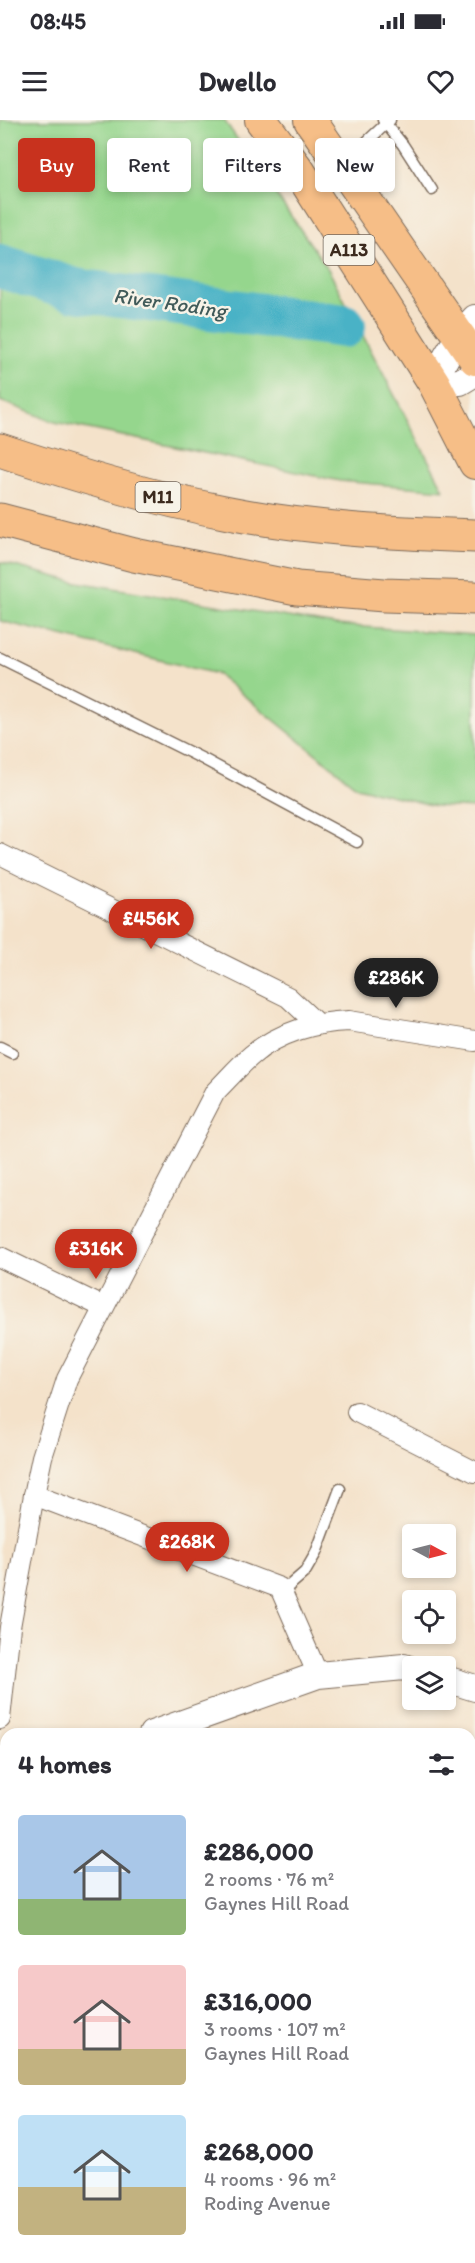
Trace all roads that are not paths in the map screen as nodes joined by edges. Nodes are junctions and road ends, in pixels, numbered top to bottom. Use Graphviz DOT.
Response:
graph roads {
  1 [pos="261,120"];
  2 [pos="310,120"];
  3 [pos="387,121"];
  4 [pos="323,138"];
  5 [pos="370,138"];
  6 [pos="432,190"];
  7 [pos="362,192"];
  8 [pos="470,338"];
  9 [pos="475,373"];
  10 [pos="434,383"];
  11 [pos="0,450"];
  12 [pos="475,463"];
  13 [pos="0,520"];
  14 [pos="475,536"];
  15 [pos="475,598"];
  16 [pos="0,658"];
  17 [pos="357,842"];
  18 [pos="0,854"];
  19 [pos="317,1024"];
  20 [pos="475,1041"];
  21 [pos="0,1047"];
  22 [pos="12,1053"];
  23 [pos="0,1257"];
  24 [pos="103,1308"];
  25 [pos="357,1412"];
  26 [pos="475,1472"];
  27 [pos="340,1489"];
  28 [pos="34,1495"];
  29 [pos="282,1592"];
  30 [pos="5,1626"];
  31 [pos="402,1667"];
  32 [pos="318,1675"];
  33 [pos="456,1682"];
  34 [pos="475,1688"];
  35 [pos="0,1719"];
  36 [pos="169,1728"];
  1 -- 10 [label="main road, A113"];
  2 -- 4 [label="main road, A113"];
  3 -- 5 [label="lane"];
  3 -- 6 [label="lane"];
  7 -- 8 [label="main road, A113"];
  8 -- 10 [label="street"];
  9 -- 10 [label="street"];
  10 -- 12 [label="main road, A113"];
  11 -- 14 [label="highway, M11"];
  13 -- 15 [label="highway"];
  16 -- 17 [label="lane"];
  18 -- 19 [label="street"];
  19 -- 20 [label="street"];
  19 -- 24 [label="street"];
  21 -- 22 [label="lane"];
  23 -- 24 [label="street"];
  24 -- 28 [label="street"];
  25 -- 26 [label="street"];
  27 -- 29 [label="lane"];
  28 -- 29 [label="street"];
  28 -- 30 [label="street"];
  29 -- 32 [label="street"];
  30 -- 35 [label="street"];
  31 -- 32 [label="street"];
  32 -- 36 [label="street"];
  33 -- 34 [label="street"];
}
